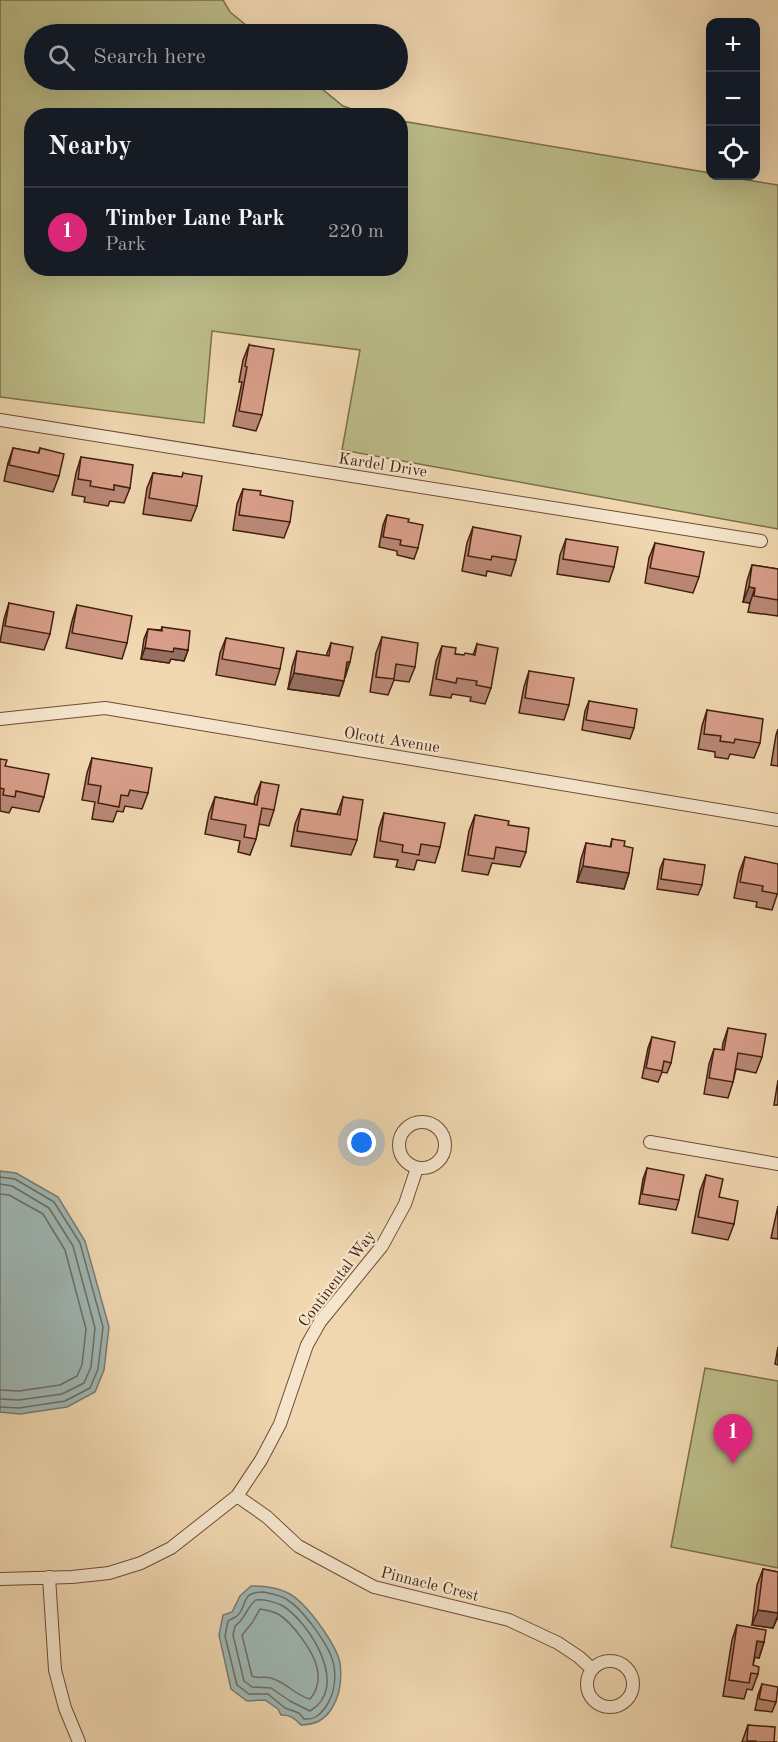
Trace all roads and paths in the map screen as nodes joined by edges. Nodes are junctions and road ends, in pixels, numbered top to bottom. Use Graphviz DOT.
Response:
graph roads {
  1 [pos="0,420"];
  2 [pos="760,541"];
  3 [pos="0,719"];
  4 [pos="778,820"];
  5 [pos="650,1142"];
  6 [pos="778,1164"];
  7 [pos="417,1168"];
  8 [pos="237,1496"];
  9 [pos="50,1578"];
  10 [pos="0,1579"];
  11 [pos="592,1669"];
  12 [pos="79,1742"];
  1 -- 2 [label="street, Kardel Drive"];
  3 -- 4 [label="street, Olcott Avenue"];
  5 -- 6 [label="street"];
  7 -- 8 [label="street, Continental Way"];
  8 -- 9 [label="street, Continental Way"];
  8 -- 11 [label="street, Pinnacle Crest"];
  9 -- 10 [label="street, Continental Way"];
  9 -- 12 [label="street"];
}
